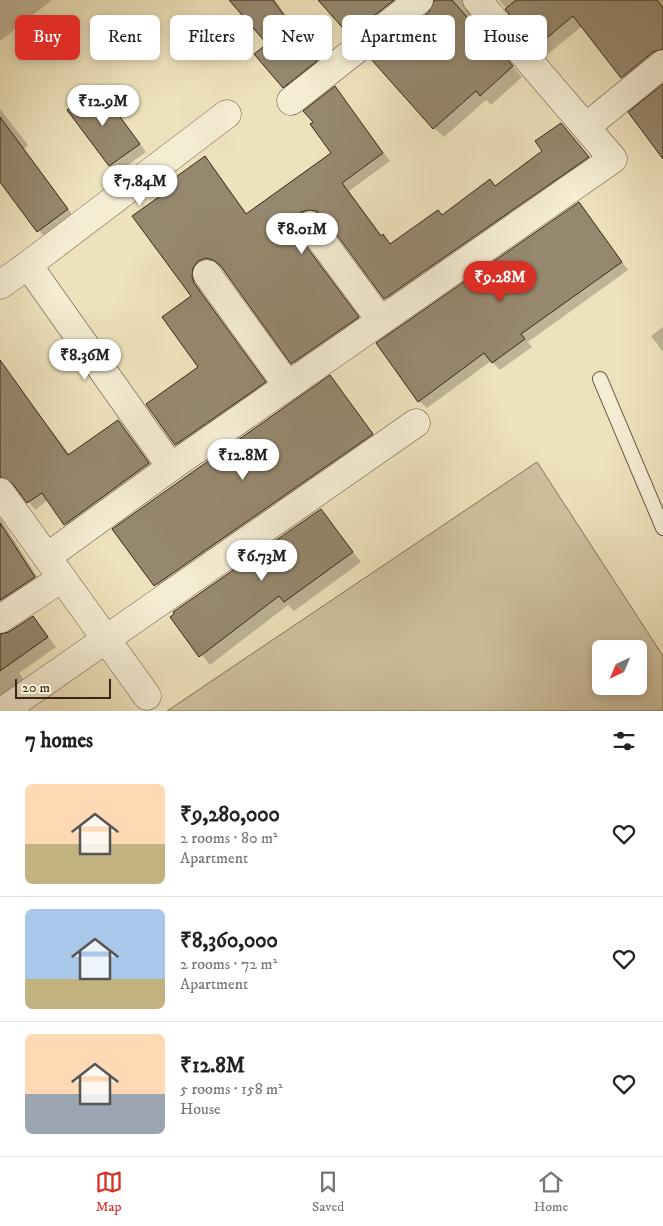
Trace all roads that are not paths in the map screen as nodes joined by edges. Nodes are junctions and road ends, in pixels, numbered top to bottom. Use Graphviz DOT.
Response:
graph roads {
  1 [pos="419,0"];
  2 [pos="477,0"];
  3 [pos="663,64"];
  4 [pos="291,101"];
  5 [pos="227,114"];
  6 [pos="586,127"];
  7 [pos="310,225"];
  8 [pos="28,265"];
  9 [pos="207,274"];
  10 [pos="0,285"];
  11 [pos="381,321"];
  12 [pos="600,379"];
  13 [pos="288,386"];
  14 [pos="416,422"];
  15 [pos="172,467"];
  16 [pos="0,492"];
  17 [pos="663,528"];
  18 [pos="55,568"];
  19 [pos="0,619"];
  20 [pos="106,638"];
  21 [pos="147,696"];
  22 [pos="3,711"];
  1 -- 4 [label="street"];
  2 -- 6 [label="street"];
  3 -- 6 [label="street"];
  5 -- 8 [label="street"];
  6 -- 11 [label="street"];
  7 -- 11 [label="street"];
  8 -- 10 [label="street"];
  8 -- 15 [label="street"];
  9 -- 13 [label="street"];
  11 -- 13 [label="street"];
  12 -- 17 [label="lane"];
  13 -- 15 [label="street"];
  14 -- 20 [label="street"];
  15 -- 18 [label="street"];
  16 -- 18 [label="street"];
  18 -- 19 [label="street"];
  18 -- 20 [label="street"];
  20 -- 21 [label="street"];
  20 -- 22 [label="street"];
}
